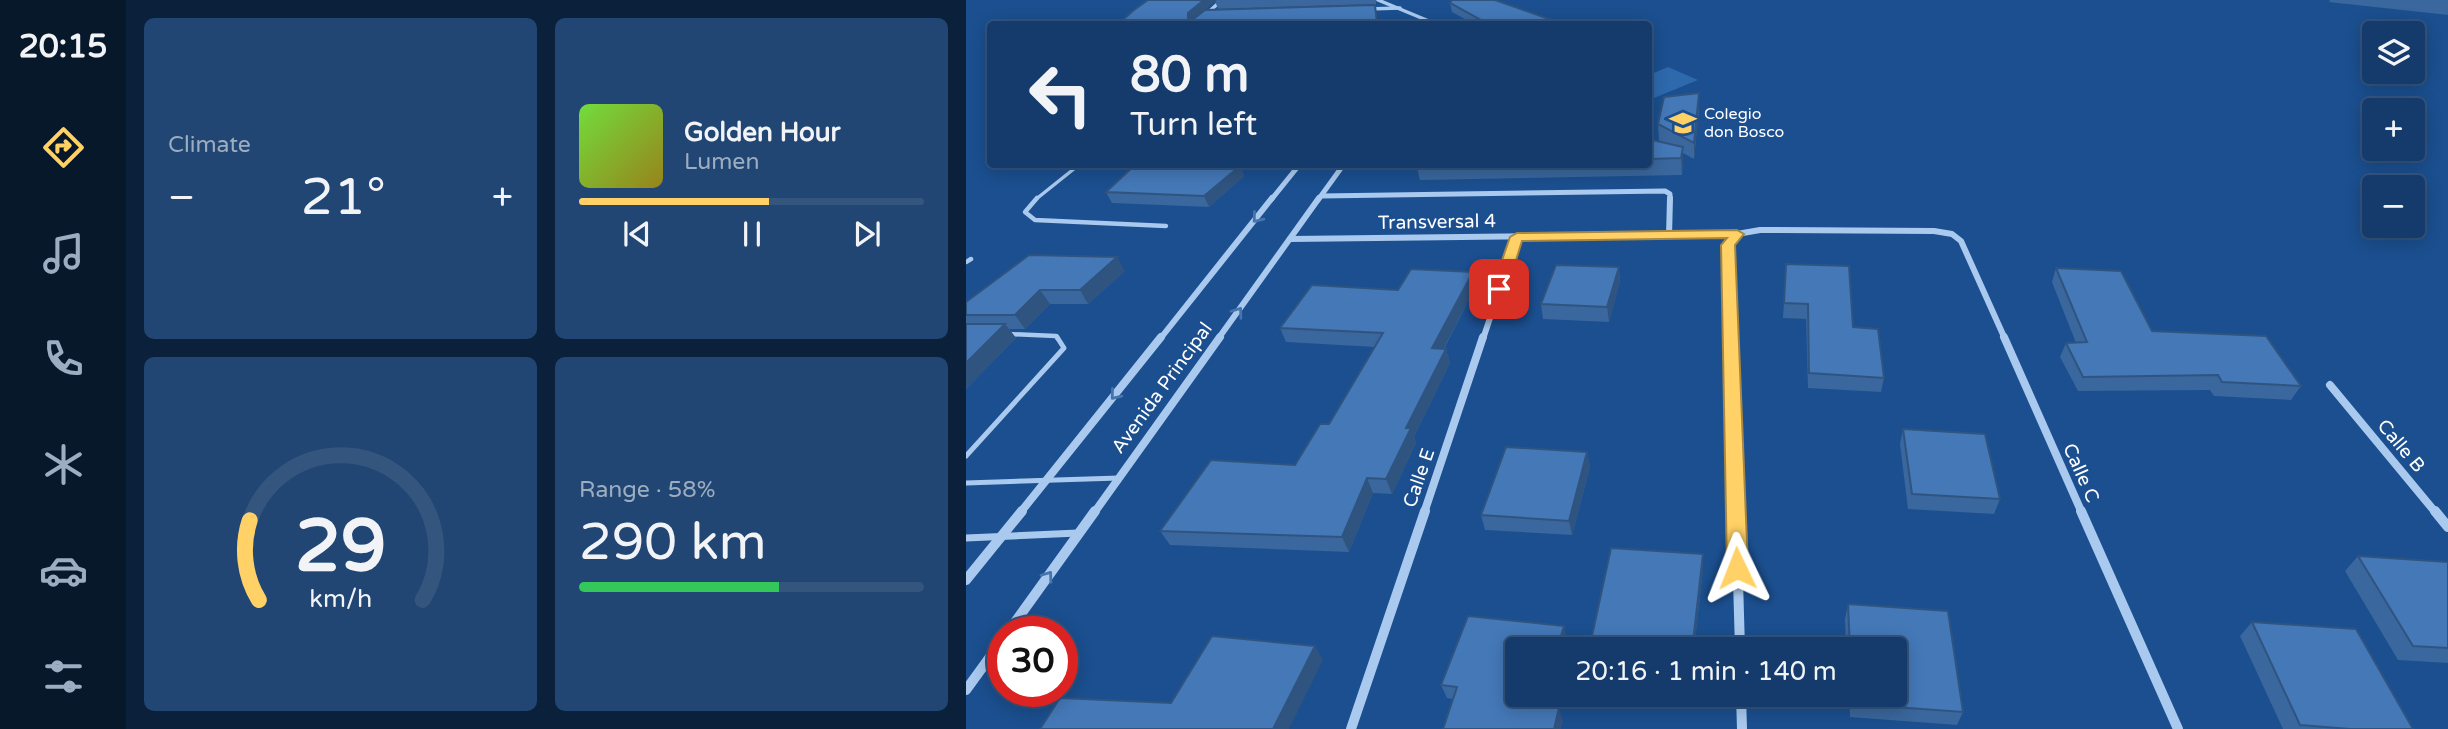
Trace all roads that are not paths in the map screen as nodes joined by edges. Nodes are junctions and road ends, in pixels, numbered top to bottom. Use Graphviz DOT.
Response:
graph roads {
  1 [pos="1222,0"];
  2 [pos="1378,0"];
  3 [pos="1400,8"];
  4 [pos="1358,9"];
  5 [pos="1206,14"];
  6 [pos="1220,14"];
  7 [pos="1198,21"];
  8 [pos="1429,21"];
  9 [pos="1075,168"];
  10 [pos="1297,168"];
  11 [pos="1341,168"];
  12 [pos="1321,196"];
  13 [pos="1166,226"];
  14 [pos="1737,234"];
  15 [pos="1952,234"];
  16 [pos="1669,236"];
  17 [pos="1517,237"];
  18 [pos="1290,239"];
  19 [pos="1006,334"];
  20 [pos="2330,385"];
  21 [pos="966,456"];
  22 [pos="1119,478"];
  23 [pos="1046,480"];
  24 [pos="966,484"];
  25 [pos="2448,527"];
  26 [pos="1079,533"];
  27 [pos="1000,537"];
  28 [pos="966,538"];
  29 [pos="966,580"];
  30 [pos="1019,616"];
  31 [pos="1740,637"];
  32 [pos="987,661"];
  33 [pos="966,690"];
  34 [pos="1741,707"];
  35 [pos="1351,729"];
  36 [pos="1742,729"];
  37 [pos="2178,729"];
  1 -- 5 [label="street"];
  2 -- 3 [label="street"];
  3 -- 4 [label="street"];
  3 -- 8 [label="street"];
  5 -- 6 [label="street"];
  5 -- 7 [label="street"];
  9 -- 13 [label="lane"];
  10 -- 23 [label="street, Avenida Principal, one-way"];
  11 -- 12 [label="street, Avenida Principal"];
  12 -- 16 [label="street"];
  12 -- 18 [label="street, Avenida Principal"];
  14 -- 15 [label="street, Transversal 4"];
  14 -- 16 [label="street, Transversal 4"];
  14 -- 31 [label="street"];
  15 -- 37 [label="street, Calle C"];
  16 -- 17 [label="street, Transversal 4"];
  17 -- 18 [label="street, Transversal 4"];
  17 -- 35 [label="street, Calle E"];
  22 -- 18 [label="street, Avenida Principal, one-way"];
  19 -- 21 [label="lane"];
  20 -- 25 [label="street, Calle B"];
  22 -- 23 [label="lane"];
  22 -- 26 [label="street, Avenida Principal"];
  23 -- 24 [label="lane"];
  23 -- 27 [label="street, Avenida Principal"];
  26 -- 27 [label="lane"];
  30 -- 26 [label="street, Avenida Principal, one-way"];
  27 -- 28 [label="lane"];
  27 -- 29 [label="street, Avenida Principal"];
  32 -- 33 [label="street"];
  34 -- 36 [label="street"];
}
